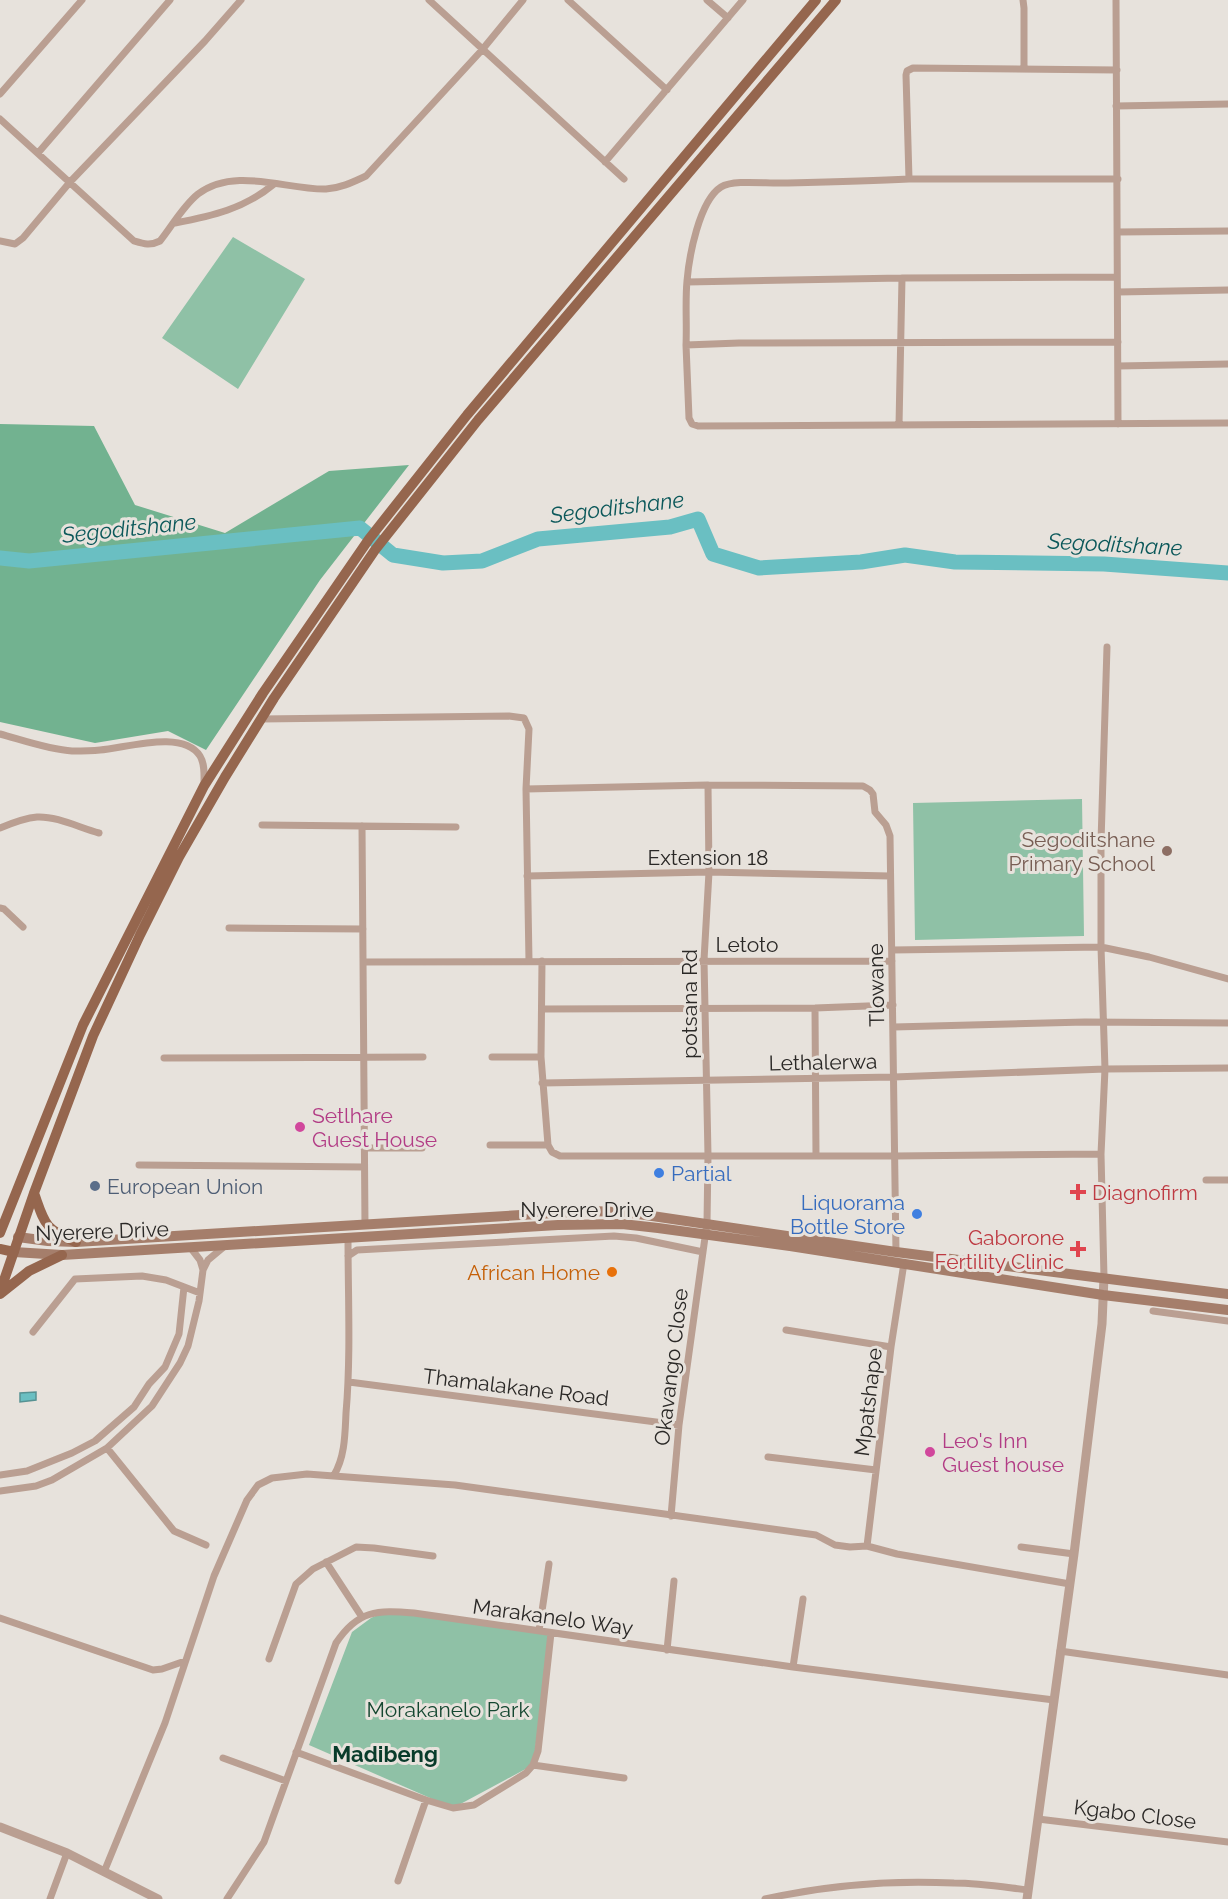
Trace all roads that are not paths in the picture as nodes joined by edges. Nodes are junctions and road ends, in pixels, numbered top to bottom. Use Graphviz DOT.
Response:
graph roads {
  1 [pos="82,0"];
  2 [pos="170,0"];
  3 [pos="241,0"];
  4 [pos="524,0"];
  5 [pos="568,0"];
  6 [pos="707,0"];
  7 [pos="743,0"];
  8 [pos="816,0"];
  9 [pos="836,0"];
  10 [pos="1023,0"];
  11 [pos="1116,0"];
  12 [pos="431,1"];
  13 [pos="728,18"];
  14 [pos="482,50"];
  15 [pos="1024,69"];
  16 [pos="1116,70"];
  17 [pos="667,90"];
  18 [pos="0,94"];
  19 [pos="1228,104"];
  20 [pos="1116,106"];
  21 [pos="0,119"];
  22 [pos="38,153"];
  23 [pos="605,162"];
  24 [pos="624,179"];
  25 [pos="909,179"];
  26 [pos="1118,179"];
  27 [pos="70,182"];
  28 [pos="274,184"];
  29 [pos="175,223"];
  30 [pos="1228,231"];
  31 [pos="1118,232"];
  32 [pos="0,241"];
  33 [pos="902,278"];
  34 [pos="1117,278"];
  35 [pos="687,282"];
  36 [pos="1228,290"];
  37 [pos="1118,292"];
  38 [pos="1118,342"];
  39 [pos="902,343"];
  40 [pos="687,345"];
  41 [pos="1228,364"];
  42 [pos="1118,366"];
  43 [pos="1228,423"];
  44 [pos="1118,424"];
  45 [pos="899,425"];
  46 [pos="1107,647"];
  47 [pos="261,719"];
  48 [pos="0,734"];
  49 [pos="708,785"];
  50 [pos="204,786"];
  51 [pos="526,789"];
  52 [pos="262,825"];
  53 [pos="362,826"];
  54 [pos="456,826"];
  55 [pos="0,828"];
  56 [pos="99,833"];
  57 [pos="709,872"];
  58 [pos="527,876"];
  59 [pos="890,876"];
  60 [pos="0,908"];
  61 [pos="23,927"];
  62 [pos="229,928"];
  63 [pos="363,929"];
  64 [pos="1101,947"];
  65 [pos="892,950"];
  66 [pos="704,960"];
  67 [pos="529,961"];
  68 [pos="542,961"];
  69 [pos="892,961"];
  70 [pos="364,962"];
  71 [pos="1228,979"];
  72 [pos="893,1005"];
  73 [pos="705,1008"];
  74 [pos="814,1008"];
  75 [pos="542,1009"];
  76 [pos="1103,1022"];
  77 [pos="1228,1023"];
  78 [pos="894,1027"];
  79 [pos="364,1057"];
  80 [pos="423,1057"];
  81 [pos="492,1057"];
  82 [pos="541,1057"];
  83 [pos="164,1059"];
  84 [pos="1228,1068"];
  85 [pos="1105,1069"];
  86 [pos="894,1077"];
  87 [pos="814,1079"];
  88 [pos="706,1081"];
  89 [pos="542,1083"];
  90 [pos="548,1144"];
  91 [pos="490,1145"];
  92 [pos="364,1148"];
  93 [pos="422,1148"];
  94 [pos="1101,1154"];
  95 [pos="708,1155"];
  96 [pos="816,1155"];
  97 [pos="895,1156"];
  98 [pos="139,1165"];
  99 [pos="364,1167"];
  100 [pos="1206,1180"];
  101 [pos="1228,1180"];
  102 [pos="16,1190"];
  103 [pos="34,1192"];
  104 [pos="0,1209"];
  105 [pos="707,1223"];
  106 [pos="365,1225"];
  107 [pos="0,1233"];
  108 [pos="705,1235"];
  109 [pos="18,1237"];
  110 [pos="348,1238"];
  111 [pos="76,1242"];
  112 [pos="226,1245"];
  113 [pos="190,1247"];
  114 [pos="0,1249"];
  115 [pos="14,1252"];
  116 [pos="703,1252"];
  117 [pos="896,1252"];
  118 [pos="62,1255"];
  119 [pos="348,1256"];
  120 [pos="904,1263"];
  121 [pos="203,1270"];
  122 [pos="1104,1277"];
  123 [pos="184,1287"];
  124 [pos="0,1293"];
  125 [pos="200,1293"];
  126 [pos="1228,1294"];
  127 [pos="1103,1295"];
  128 [pos="1228,1310"];
  129 [pos="1153,1311"];
  130 [pos="1228,1321"];
  131 [pos="786,1330"];
  132 [pos="33,1332"];
  133 [pos="891,1347"];
  134 [pos="349,1382"];
  135 [pos="680,1425"];
  136 [pos="107,1448"];
  137 [pos="768,1457"];
  138 [pos="876,1470"];
  139 [pos="0,1475"];
  140 [pos="334,1475"];
  141 [pos="0,1491"];
  142 [pos="671,1516"];
  143 [pos="206,1545"];
  144 [pos="867,1546"];
  145 [pos="1021,1547"];
  146 [pos="1074,1554"];
  147 [pos="433,1556"];
  148 [pos="326,1562"];
  149 [pos="549,1564"];
  150 [pos="675,1581"];
  151 [pos="1070,1584"];
  152 [pos="803,1599"];
  153 [pos="362,1617"];
  154 [pos="0,1618"];
  155 [pos="539,1631"];
  156 [pos="551,1633"];
  157 [pos="667,1650"];
  158 [pos="1060,1651"];
  159 [pos="269,1659"];
  160 [pos="185,1661"];
  161 [pos="793,1668"];
  162 [pos="1228,1675"];
  163 [pos="1054,1700"];
  164 [pos="296,1752"];
  165 [pos="223,1758"];
  166 [pos="533,1765"];
  167 [pos="624,1778"];
  168 [pos="286,1781"];
  169 [pos="426,1800"];
  170 [pos="1038,1819"];
  171 [pos="0,1827"];
  172 [pos="1228,1842"];
  173 [pos="68,1854"];
  174 [pos="104,1872"];
  175 [pos="398,1881"];
  176 [pos="1027,1894"];
  177 [pos="50,1899"];
  178 [pos="158,1899"];
  179 [pos="227,1899"];
  180 [pos="765,1899"];
  1 -- 18 [label="street"];
  2 -- 22 [label="street"];
  3 -- 27 [label="street"];
  4 -- 14 [label="street"];
  5 -- 17 [label="street"];
  6 -- 13 [label="street"];
  7 -- 13 [label="street"];
  8 -- 50 [label="main road"];
  9 -- 47 [label="main road"];
  10 -- 15 [label="street"];
  11 -- 16 [label="street"];
  12 -- 14 [label="street"];
  13 -- 17 [label="street"];
  14 -- 23 [label="street"];
  14 -- 28 [label="street"];
  15 -- 16 [label="street"];
  15 -- 25 [label="street"];
  16 -- 20 [label="street"];
  17 -- 23 [label="street"];
  19 -- 20 [label="street"];
  20 -- 26 [label="street"];
  21 -- 22 [label="street"];
  22 -- 27 [label="street"];
  23 -- 24 [label="street"];
  25 -- 26 [label="street"];
  25 -- 35 [label="street"];
  26 -- 31 [label="street"];
  27 -- 29 [label="street"];
  27 -- 32 [label="street"];
  28 -- 29 [label="street"];
  28 -- 29 [label="street"];
  30 -- 31 [label="street"];
  31 -- 34 [label="street"];
  33 -- 34 [label="street"];
  33 -- 35 [label="street"];
  33 -- 39 [label="street"];
  34 -- 37 [label="street"];
  35 -- 40 [label="street"];
  36 -- 37 [label="street"];
  37 -- 38 [label="street"];
  38 -- 39 [label="street"];
  38 -- 42 [label="street"];
  39 -- 40 [label="street"];
  39 -- 45 [label="street"];
  40 -- 45 [label="street"];
  41 -- 42 [label="street"];
  42 -- 44 [label="street"];
  43 -- 44 [label="street"];
  44 -- 45 [label="street"];
  46 -- 64 [label="street"];
  47 -- 51 [label="street"];
  47 -- 103 [label="main road"];
  48 -- 50 [label="street"];
  49 -- 51 [label="street"];
  49 -- 57 [label="street, potsana Rd"];
  49 -- 59 [label="street, Tlowane"];
  50 -- 102 [label="main road"];
  51 -- 58 [label="street"];
  52 -- 53 [label="street"];
  53 -- 54 [label="street"];
  53 -- 63 [label="street"];
  55 -- 56 [label="street"];
  57 -- 58 [label="street, Extension 18"];
  57 -- 59 [label="street, Extension 18"];
  57 -- 66 [label="street, potsana Rd"];
  58 -- 67 [label="street"];
  59 -- 65 [label="street, Tlowane"];
  60 -- 61 [label="street"];
  62 -- 63 [label="street"];
  63 -- 70 [label="street"];
  64 -- 65 [label="street"];
  64 -- 71 [label="street"];
  64 -- 76 [label="street"];
  65 -- 69 [label="street, Tlowane"];
  66 -- 68 [label="street, Letoto"];
  66 -- 69 [label="street, Letoto"];
  66 -- 73 [label="street, potsana Rd"];
  67 -- 68 [label="street, Letoto"];
  67 -- 70 [label="street, Letoto"];
  68 -- 75 [label="street"];
  69 -- 72 [label="street, Tlowane"];
  70 -- 79 [label="street"];
  72 -- 74 [label="street"];
  72 -- 78 [label="street, Tlowane"];
  73 -- 74 [label="street"];
  73 -- 75 [label="street"];
  73 -- 88 [label="street, potsana Rd"];
  74 -- 87 [label="street"];
  75 -- 82 [label="street"];
  76 -- 77 [label="street"];
  76 -- 78 [label="street"];
  76 -- 85 [label="street"];
  78 -- 86 [label="street, Tlowane"];
  79 -- 80 [label="street"];
  79 -- 83 [label="street"];
  79 -- 92 [label="street"];
  81 -- 82 [label="street"];
  82 -- 89 [label="street"];
  84 -- 85 [label="street, Lethalerwa"];
  85 -- 86 [label="street, Lethalerwa"];
  85 -- 94 [label="street"];
  86 -- 87 [label="street, Lethalerwa"];
  86 -- 97 [label="street, Tlowane"];
  87 -- 88 [label="street, Lethalerwa"];
  87 -- 96 [label="street"];
  88 -- 89 [label="street, Lethalerwa"];
  88 -- 95 [label="street, potsana Rd"];
  89 -- 90 [label="street"];
  90 -- 91 [label="street"];
  90 -- 95 [label="street"];
  92 -- 93 [label="street"];
  92 -- 99 [label="street"];
  94 -- 97 [label="street"];
  94 -- 122 [label="street"];
  95 -- 96 [label="street"];
  95 -- 105 [label="street, potsana Rd"];
  96 -- 97 [label="street"];
  97 -- 117 [label="street, Tlowane"];
  98 -- 99 [label="street"];
  99 -- 106 [label="street"];
  100 -- 101 [label="street"];
  102 -- 104 [label="main road"];
  102 -- 107 [label="main road"];
  103 -- 109 [label="main road"];
  103 -- 111 [label="main road"];
  105 -- 106 [label="main road, Nyerere Drive"];
  105 -- 108 [label="street, Okavango Close"];
  105 -- 117 [label="main road, Nyerere Drive"];
  106 -- 111 [label="main road, Nyerere Drive"];
  107 -- 109 [label="main road"];
  108 -- 110 [label="main road, Nyerere Drive"];
  108 -- 116 [label="street, Okavango Close"];
  108 -- 120 [label="main road, Nyerere Drive"];
  109 -- 111 [label="main road, Nyerere Drive"];
  109 -- 115 [label="main road"];
  110 -- 112 [label="main road, Nyerere Drive"];
  110 -- 119 [label="street"];
  112 -- 113 [label="main road, Nyerere Drive"];
  112 -- 121 [label="street"];
  113 -- 118 [label="main road, Nyerere Drive"];
  113 -- 121 [label="street"];
  114 -- 115 [label="main road"];
  115 -- 118 [label="main road, Nyerere Drive"];
  115 -- 124 [label="main road"];
  116 -- 119 [label="street"];
  116 -- 135 [label="street, Okavango Close"];
  117 -- 122 [label="main road, Nyerere Drive"];
  118 -- 124 [label="main road"];
  119 -- 134 [label="street"];
  120 -- 127 [label="main road, Nyerere Drive"];
  120 -- 133 [label="street, Mpatshape"];
  121 -- 125 [label="street"];
  122 -- 126 [label="main road, Nyerere Drive"];
  122 -- 127 [label="street"];
  123 -- 125 [label="street"];
  123 -- 132 [label="street"];
  123 -- 139 [label="street"];
  125 -- 136 [label="street"];
  127 -- 128 [label="main road, Nyerere Drive"];
  127 -- 146 [label="street"];
  129 -- 130 [label="street"];
  131 -- 133 [label="street"];
  133 -- 138 [label="street, Mpatshape"];
  134 -- 135 [label="street, Thamalakane Road"];
  134 -- 140 [label="street"];
  135 -- 142 [label="street, Okavango Close"];
  136 -- 141 [label="street"];
  136 -- 143 [label="street"];
  137 -- 138 [label="street"];
  138 -- 144 [label="street, Mpatshape"];
  140 -- 142 [label="street"];
  140 -- 160 [label="street"];
  142 -- 144 [label="street"];
  144 -- 151 [label="street"];
  145 -- 146 [label="street"];
  146 -- 151 [label="street"];
  147 -- 148 [label="street"];
  148 -- 153 [label="street"];
  148 -- 159 [label="street"];
  149 -- 155 [label="street"];
  150 -- 157 [label="street"];
  151 -- 158 [label="street"];
  152 -- 161 [label="street"];
  153 -- 155 [label="street, Marakanelo Way"];
  153 -- 164 [label="street"];
  154 -- 160 [label="street"];
  155 -- 156 [label="street, Marakanelo Way"];
  156 -- 157 [label="street, Marakanelo Way"];
  156 -- 166 [label="street"];
  157 -- 161 [label="street, Marakanelo Way"];
  158 -- 162 [label="street"];
  158 -- 163 [label="street"];
  160 -- 174 [label="street"];
  161 -- 163 [label="street, Marakanelo Way"];
  163 -- 170 [label="street"];
  164 -- 168 [label="street"];
  164 -- 169 [label="street"];
  165 -- 168 [label="street"];
  166 -- 167 [label="street"];
  166 -- 169 [label="street"];
  168 -- 179 [label="street"];
  169 -- 175 [label="street"];
  170 -- 172 [label="street, Kgabo Close"];
  170 -- 176 [label="street"];
  171 -- 173 [label="street"];
  173 -- 174 [label="street"];
  173 -- 177 [label="street"];
  174 -- 178 [label="street"];
  176 -- 180 [label="street"];
}
